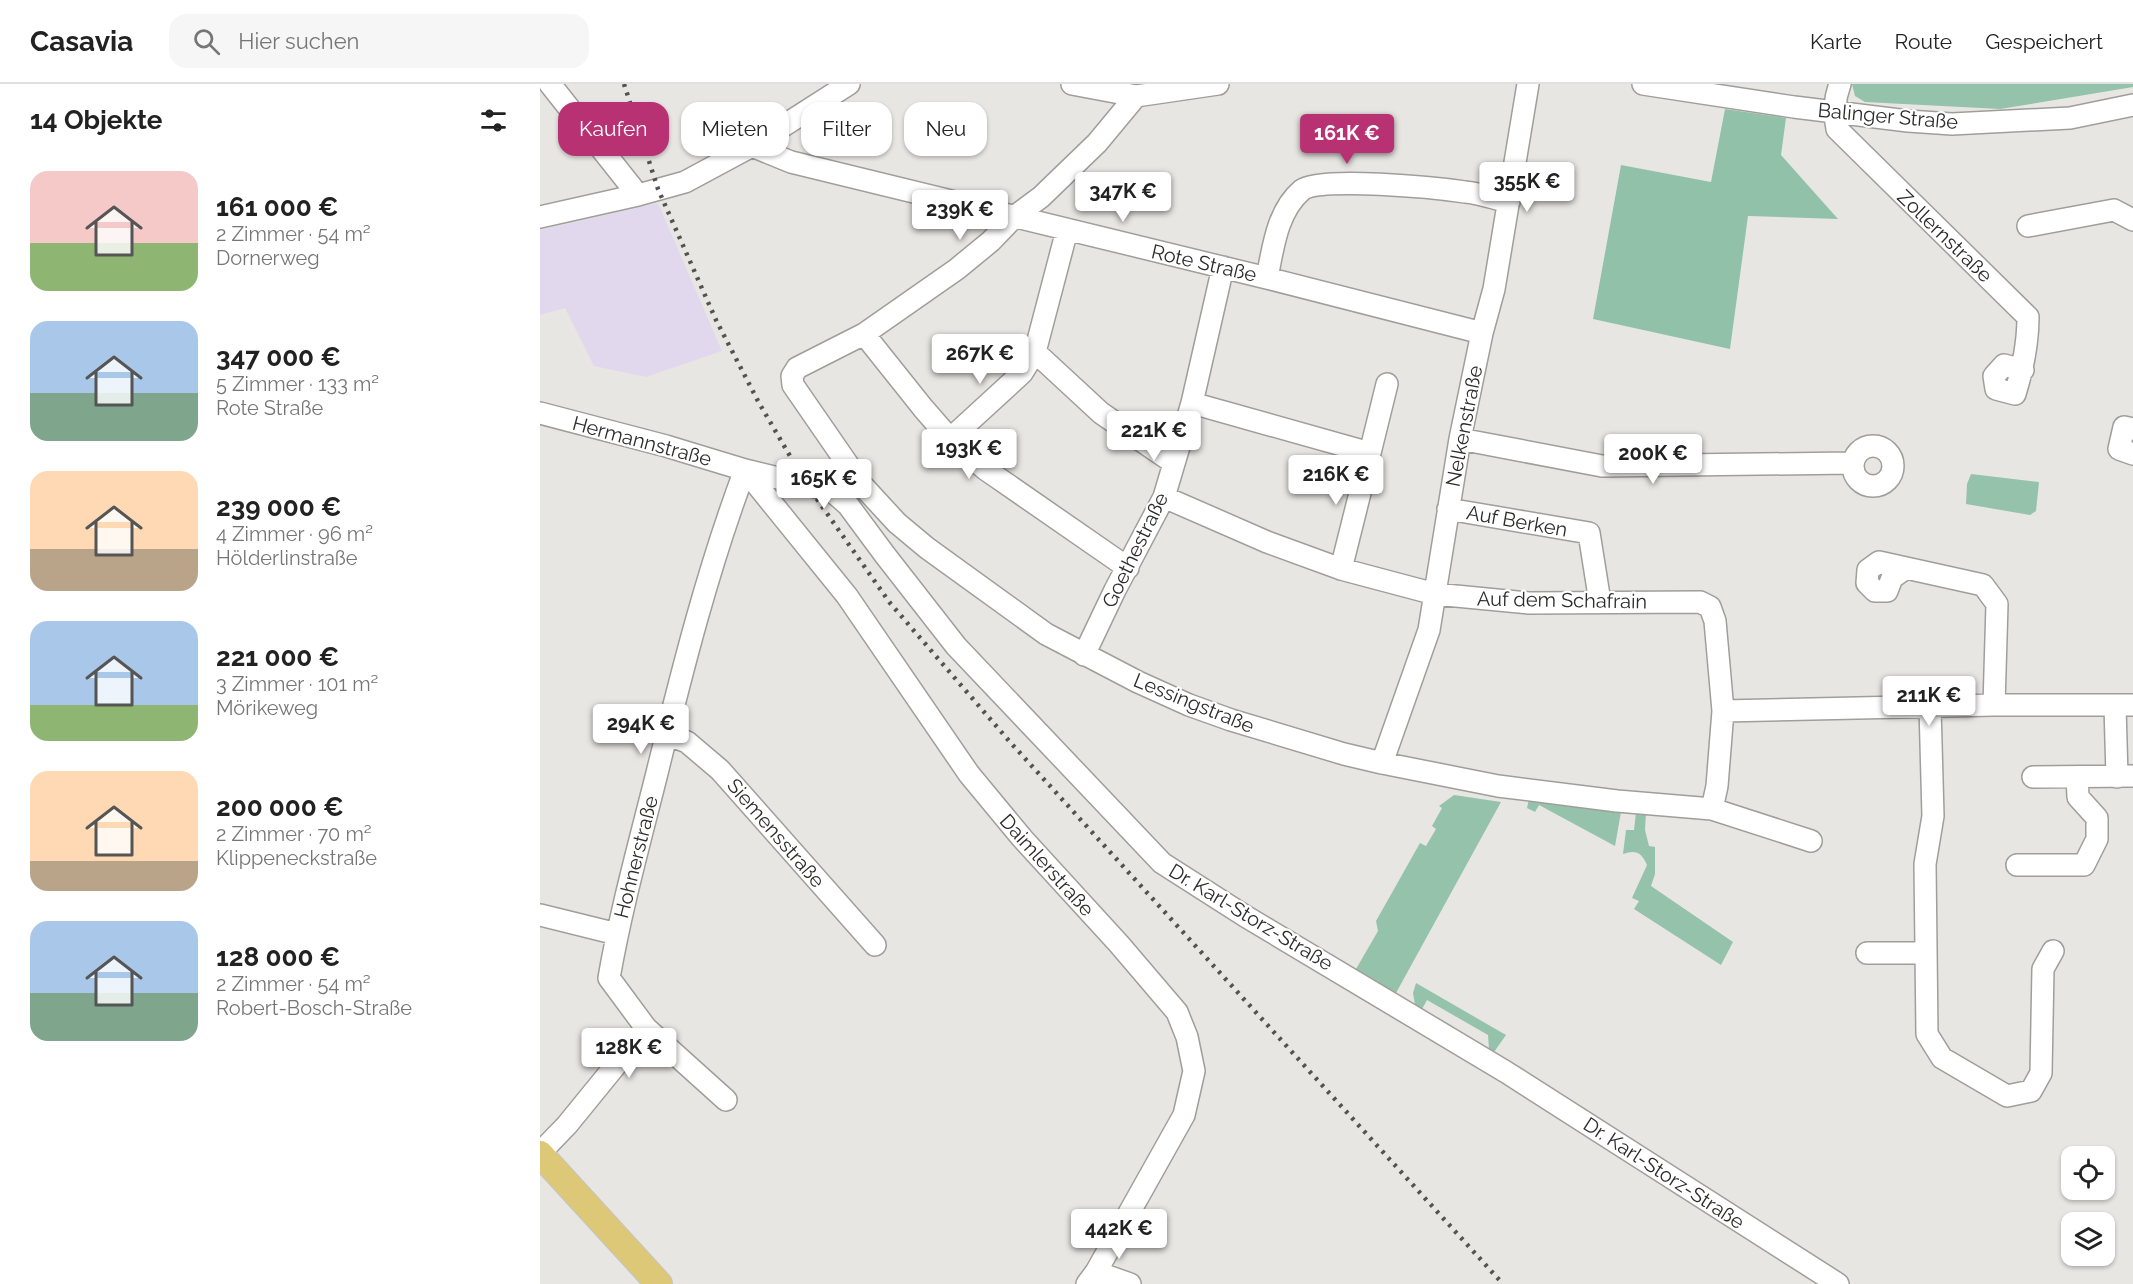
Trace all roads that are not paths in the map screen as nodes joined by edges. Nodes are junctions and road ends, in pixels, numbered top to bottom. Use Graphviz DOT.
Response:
graph roads {
  1 [pos="550,84"];
  2 [pos="849,84"];
  3 [pos="1072,84"];
  4 [pos="1218,84"];
  5 [pos="1528,84"];
  6 [pos="1643,84"];
  7 [pos="1840,84"];
  8 [pos="1136,96"];
  9 [pos="2133,105"];
  10 [pos="1834,112"];
  11 [pos="789,122"];
  12 [pos="733,156"];
  13 [pos="776,156"];
  14 [pos="642,194"];
  15 [pos="1509,202"];
  16 [pos="540,217"];
  17 [pos="1014,217"];
  18 [pos="2133,220"];
  19 [pos="2028,226"];
  20 [pos="1067,230"];
  21 [pos="1223,267"];
  22 [pos="1267,278"];
  23 [pos="1482,333"];
  24 [pos="864,334"];
  25 [pos="1035,352"];
  26 [pos="2023,369"];
  27 [pos="1387,384"];
  28 [pos="1192,403"];
  29 [pos="540,413"];
  30 [pos="2133,429"];
  31 [pos="950,439"];
  32 [pos="1461,439"];
  33 [pos="1370,453"];
  34 [pos="2133,454"];
  35 [pos="1174,463"];
  36 [pos="1851,463"];
  37 [pos="745,470"];
  38 [pos="1164,497"];
  39 [pos="1448,509"];
  40 [pos="1128,568"];
  41 [pos="1906,568"];
  42 [pos="1341,569"];
  43 [pos="1435,594"];
  44 [pos="1600,602"];
  45 [pos="1084,655"];
  46 [pos="1994,705"];
  47 [pos="2124,706"];
  48 [pos="1930,708"];
  49 [pos="1723,711"];
  50 [pos="666,734"];
  51 [pos="1382,763"];
  52 [pos="2033,777"];
  53 [pos="2077,777"];
  54 [pos="2125,777"];
  55 [pos="1712,809"];
  56 [pos="1811,841"];
  57 [pos="2017,865"];
  58 [pos="540,915"];
  59 [pos="616,934"];
  60 [pos="875,945"];
  61 [pos="2053,951"];
  62 [pos="1926,952"];
  63 [pos="1867,953"];
  64 [pos="646,1028"];
  65 [pos="726,1100"];
  66 [pos="540,1153"];
  67 [pos="1091,1278"];
  68 [pos="659,1284"];
  69 [pos="1130,1284"];
  70 [pos="1838,1284"];
  1 -- 14 [label="street"];
  2 -- 11 [label="street"];
  3 -- 8 [label="street"];
  4 -- 8 [label="street"];
  5 -- 15 [label="street, Nelkenstraße"];
  6 -- 10 [label="street, Balinger Straße"];
  7 -- 10 [label="street"];
  8 -- 17 [label="street"];
  9 -- 10 [label="street, Balinger Straße"];
  10 -- 26 [label="street, Zollernstraße"];
  12 -- 14 [label="street"];
  13 -- 17 [label="street, Rote Straße"];
  14 -- 16 [label="street"];
  15 -- 22 [label="street"];
  15 -- 23 [label="street, Nelkenstraße"];
  17 -- 20 [label="street, Rote Straße"];
  17 -- 24 [label="street"];
  18 -- 19 [label="street"];
  20 -- 21 [label="street, Rote Straße"];
  20 -- 25 [label="street"];
  21 -- 22 [label="street, Rote Straße"];
  21 -- 28 [label="street, Goethestraße"];
  22 -- 23 [label="street, Rote Straße"];
  23 -- 32 [label="street, Nelkenstraße"];
  24 -- 31 [label="street"];
  24 -- 45 [label="street, Lessingstraße"];
  25 -- 31 [label="street"];
  25 -- 35 [label="street"];
  27 -- 33 [label="street"];
  28 -- 33 [label="street"];
  28 -- 35 [label="street, Goethestraße"];
  29 -- 37 [label="street, Hermannstraße"];
  30 -- 34 [label="street"];
  31 -- 40 [label="street"];
  32 -- 36 [label="street"];
  32 -- 39 [label="street, Nelkenstraße"];
  33 -- 42 [label="street"];
  35 -- 38 [label="street, Goethestraße"];
  37 -- 50 [label="street, Hohnerstraße"];
  37 -- 67 [label="street, Daimlerstraße"];
  37 -- 70 [label="street, Dr. Karl-Storz-Straße"];
  38 -- 40 [label="street, Goethestraße"];
  38 -- 42 [label="street, Auf dem Schafrain"];
  39 -- 43 [label="street, Nelkenstraße"];
  39 -- 44 [label="street, Auf Berken"];
  40 -- 45 [label="street, Goethestraße"];
  41 -- 46 [label="street"];
  42 -- 43 [label="street, Auf dem Schafrain"];
  43 -- 44 [label="street, Auf dem Schafrain"];
  43 -- 51 [label="street, Nelkenstraße"];
  44 -- 49 [label="street, Auf dem Schafrain"];
  45 -- 51 [label="street, Lessingstraße"];
  46 -- 47 [label="street"];
  46 -- 48 [label="street"];
  47 -- 54 [label="street"];
  48 -- 49 [label="street"];
  48 -- 62 [label="street"];
  49 -- 55 [label="street"];
  50 -- 59 [label="street, Hohnerstraße"];
  50 -- 60 [label="street, Siemensstraße"];
  51 -- 55 [label="street, Lessingstraße"];
  52 -- 53 [label="street"];
  53 -- 54 [label="street"];
  53 -- 57 [label="street"];
  55 -- 56 [label="street, Lessingstraße"];
  58 -- 59 [label="street"];
  59 -- 64 [label="street, Hohnerstraße"];
  61 -- 62 [label="street"];
  62 -- 63 [label="street"];
  64 -- 65 [label="street, Hohnerstraße"];
  64 -- 66 [label="street"];
  66 -- 68 [label="main road"];
  67 -- 69 [label="street"];
}
